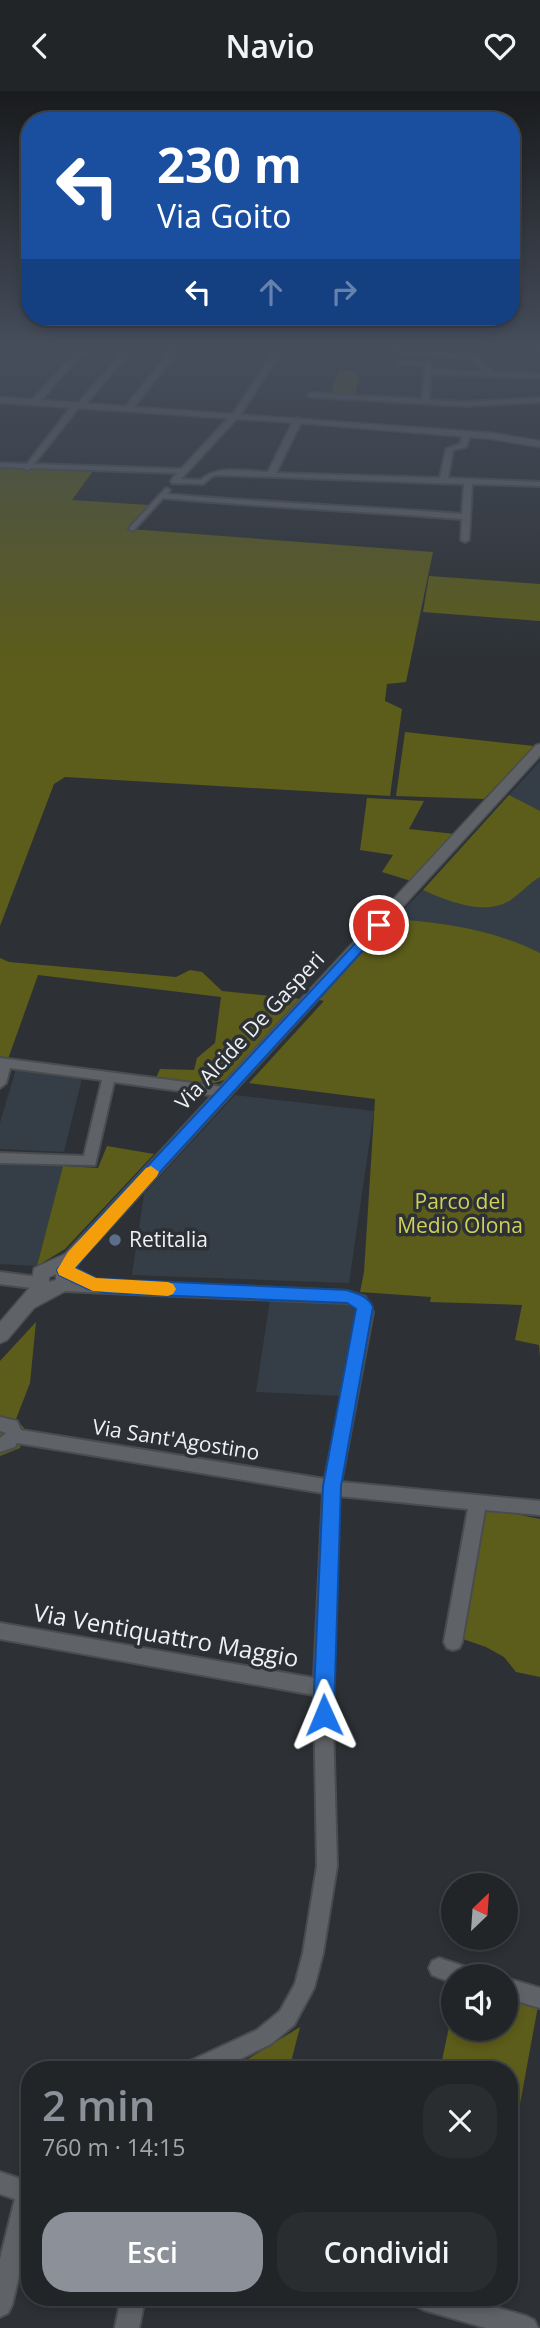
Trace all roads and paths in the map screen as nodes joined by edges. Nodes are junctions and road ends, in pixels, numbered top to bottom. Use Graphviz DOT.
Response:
graph roads {
  1 [pos="38,454"];
  2 [pos="198,454"];
  3 [pos="281,454"];
  4 [pos="449,454"];
  5 [pos="0,465"];
  6 [pos="27,468"];
  7 [pos="183,471"];
  8 [pos="271,475"];
  9 [pos="175,481"];
  10 [pos="443,482"];
  11 [pos="468,482"];
  12 [pos="540,484"];
  13 [pos="159,498"];
  14 [pos="466,516"];
  15 [pos="133,529"];
  16 [pos="465,540"];
  17 [pos="540,748"];
  18 [pos="3,1063"];
  19 [pos="109,1077"];
  20 [pos="0,1083"];
  21 [pos="224,1092"];
  22 [pos="0,1158"];
  23 [pos="5,1278"];
  24 [pos="52,1279"];
  25 [pos="0,1335"];
  26 [pos="0,1424"];
  27 [pos="7,1441"];
  28 [pos="332,1486"];
  29 [pos="478,1501"];
  30 [pos="540,1508"];
  31 [pos="0,1631"];
  32 [pos="453,1642"];
  33 [pos="323,1688"];
  34 [pos="518,1992"];
  35 [pos="540,1998"];
  36 [pos="214,2061"];
  37 [pos="0,2183"];
  38 [pos="21,2190"];
  39 [pos="21,2223"];
  40 [pos="0,2305"];
  41 [pos="131,2306"];
  42 [pos="451,2306"];
  43 [pos="127,2328"];
  44 [pos="526,2328"];
  1 -- 6 [label="street"];
  2 -- 7 [label="street"];
  3 -- 8 [label="street"];
  4 -- 10 [label="street"];
  5 -- 6 [label="street"];
  6 -- 7 [label="street"];
  7 -- 9 [label="street"];
  8 -- 9 [label="street"];
  8 -- 10 [label="street"];
  9 -- 13 [label="street"];
  10 -- 11 [label="street"];
  11 -- 12 [label="street"];
  11 -- 14 [label="street"];
  13 -- 14 [label="street"];
  13 -- 15 [label="street"];
  14 -- 16 [label="street"];
  17 -- 21 [label="street, Via Alcide De Gasperi"];
  18 -- 19 [label="street"];
  18 -- 20 [label="street"];
  19 -- 21 [label="street"];
  19 -- 22 [label="street"];
  21 -- 24 [label="street, Via Alcide De Gasperi"];
  23 -- 24 [label="street"];
  24 -- 25 [label="street, Via Alcide De Gasperi"];
  24 -- 28 [label="street"];
  26 -- 27 [label="street, Via Sant'Agostino"];
  27 -- 28 [label="street, Via Sant'Agostino"];
  28 -- 29 [label="street, Via Sant'Agostino"];
  28 -- 33 [label="street"];
  29 -- 30 [label="street, Via Sant'Agostino"];
  29 -- 32 [label="street"];
  31 -- 33 [label="street, Via Ventiquattro Maggio"];
  33 -- 36 [label="street"];
  34 -- 35 [label="street"];
  37 -- 38 [label="street"];
  39 -- 40 [label="street"];
  41 -- 43 [label="street"];
  42 -- 44 [label="street"];
}
